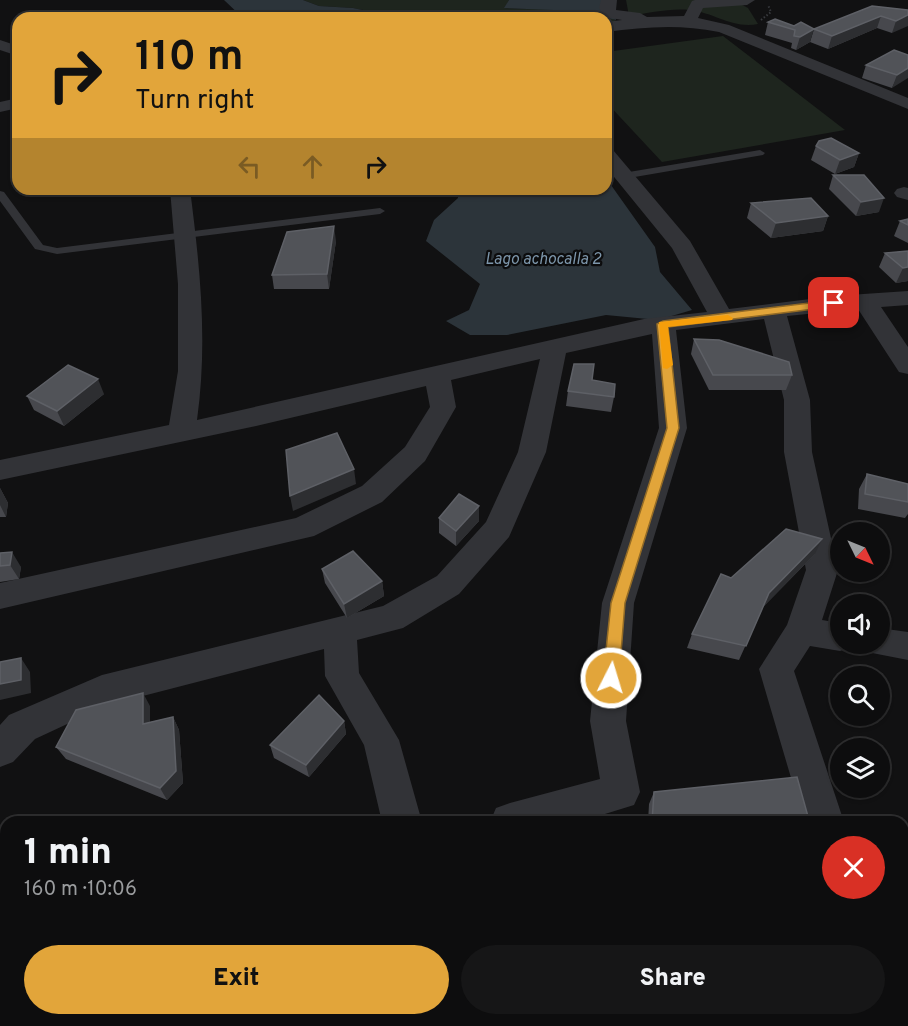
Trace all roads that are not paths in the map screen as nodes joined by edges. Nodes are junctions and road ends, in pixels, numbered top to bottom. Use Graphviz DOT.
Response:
graph roads {
  1 [pos="747,0"];
  2 [pos="612,15"];
  3 [pos="664,20"];
  4 [pos="689,21"];
  5 [pos="612,26"];
  6 [pos="908,105"];
  7 [pos="760,153"];
  8 [pos="612,162"];
  9 [pos="623,176"];
  10 [pos="0,194"];
  11 [pos="181,195"];
  12 [pos="380,211"];
  13 [pos="184,236"];
  14 [pos="908,298"];
  15 [pos="865,301"];
  16 [pos="774,311"];
  17 [pos="723,319"];
  18 [pos="663,324"];
  19 [pos="555,347"];
  20 [pos="908,366"];
  21 [pos="437,375"];
  22 [pos="182,432"];
  23 [pos="0,470"];
  24 [pos="0,596"];
  25 [pos="802,631"];
  26 [pos="340,632"];
  27 [pos="830,635"];
  28 [pos="890,644"];
  29 [pos="908,646"];
  30 [pos="0,750"];
  31 [pos="400,816"];
  32 [pos="532,816"];
  33 [pos="822,816"];
  1 -- 4 [label="street"];
  2 -- 3 [label="street"];
  3 -- 4 [label="street"];
  3 -- 5 [label="street"];
  4 -- 6 [label="street"];
  7 -- 9 [label="lane"];
  8 -- 9 [label="street"];
  9 -- 17 [label="street"];
  10 -- 13 [label="lane"];
  11 -- 13 [label="street"];
  12 -- 13 [label="lane"];
  13 -- 22 [label="street"];
  14 -- 15 [label="street"];
  15 -- 16 [label="street"];
  15 -- 20 [label="street"];
  16 -- 17 [label="street"];
  16 -- 25 [label="street"];
  17 -- 18 [label="street"];
  18 -- 19 [label="street"];
  18 -- 32 [label="street"];
  19 -- 21 [label="street"];
  19 -- 26 [label="street"];
  21 -- 22 [label="street"];
  21 -- 24 [label="street"];
  22 -- 23 [label="street"];
  25 -- 27 [label="street"];
  25 -- 33 [label="street"];
  26 -- 30 [label="street"];
  26 -- 31 [label="street"];
  28 -- 29 [label="street"];
}
